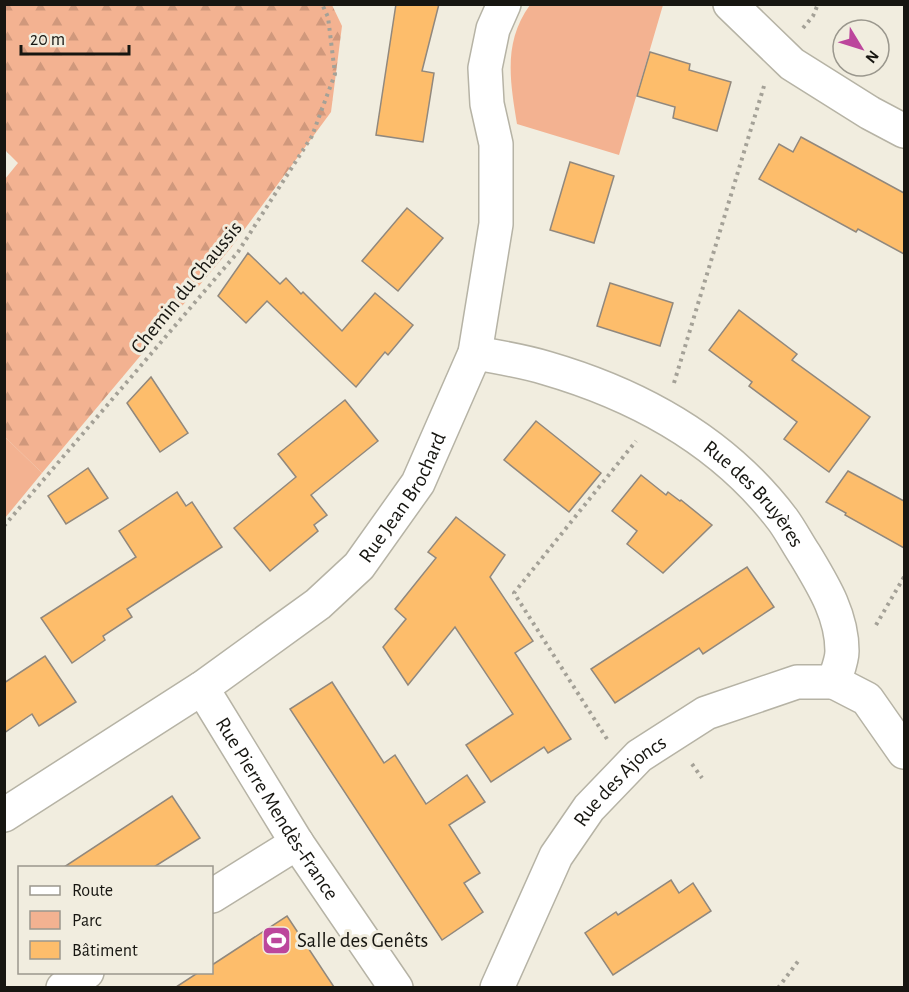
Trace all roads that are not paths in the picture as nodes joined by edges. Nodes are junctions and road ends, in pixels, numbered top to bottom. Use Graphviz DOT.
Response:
graph roads {
  1 [pos="504,4"];
  2 [pos="730,4"];
  3 [pos="904,130"];
  4 [pos="475,352"];
  5 [pos="834,682"];
  6 [pos="202,688"];
  7 [pos="904,752"];
  8 [pos="4,816"];
  9 [pos="297,843"];
  10 [pos="213,895"];
  11 [pos="84,974"];
  12 [pos="63,987"];
  13 [pos="396,987"];
  14 [pos="497,987"];
  1 -- 4 [label="street, Rue Jean Brochard"];
  2 -- 3 [label="street"];
  4 -- 5 [label="street, Rue des Bruyères"];
  4 -- 6 [label="street, Rue Jean Brochard"];
  5 -- 7 [label="street"];
  5 -- 14 [label="street, Rue des Ajoncs"];
  6 -- 8 [label="street, Rue Jean Brochard"];
  6 -- 9 [label="street, Rue Pierre Mendès-France"];
  9 -- 10 [label="street"];
  9 -- 13 [label="street, Rue Pierre Mendès-France"];
  11 -- 12 [label="street"];
}
